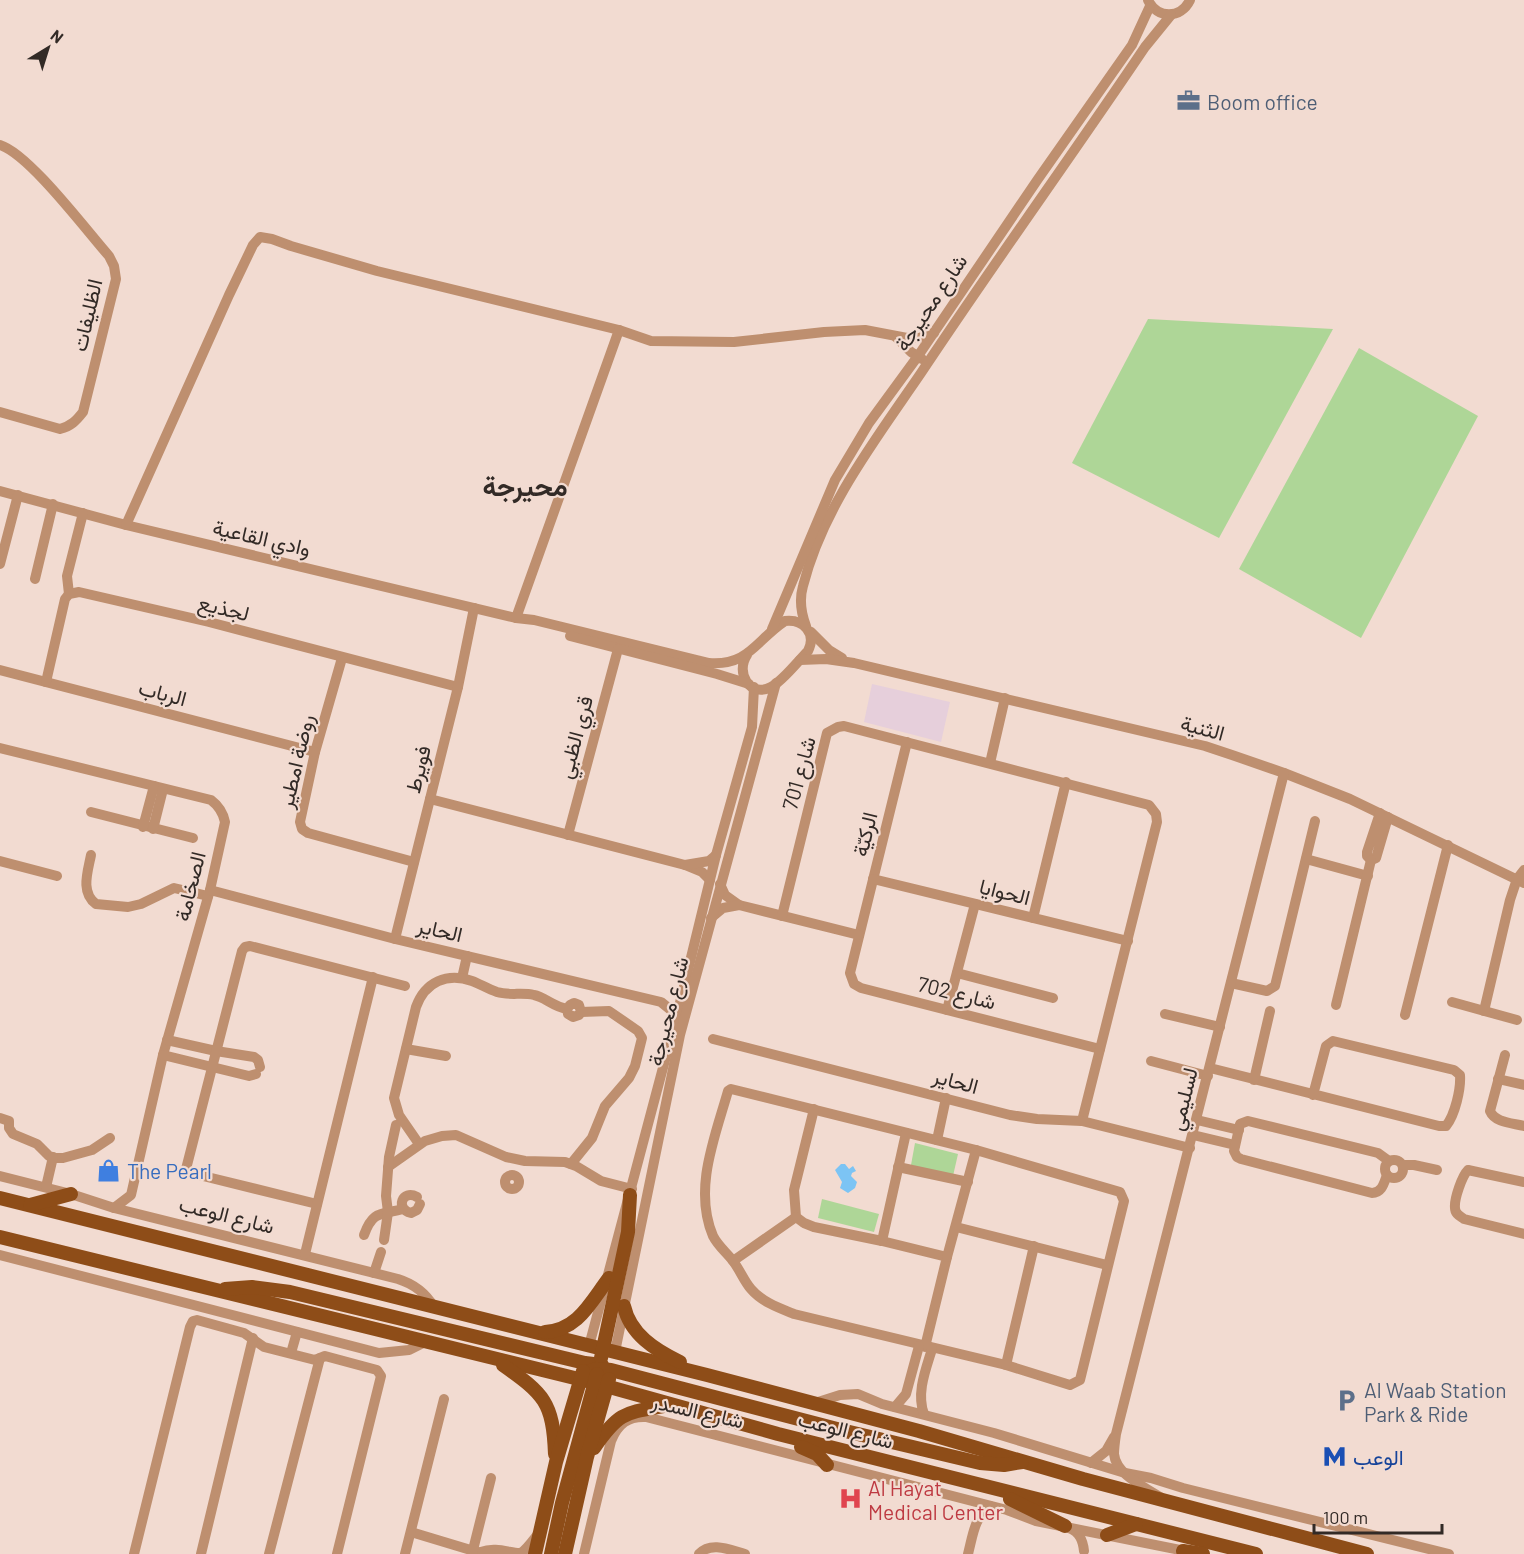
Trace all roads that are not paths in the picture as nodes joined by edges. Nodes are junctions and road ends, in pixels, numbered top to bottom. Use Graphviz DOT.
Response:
graph roads {
  1 [pos="1190,0"];
  2 [pos="1149,3"];
  3 [pos="1171,15"];
  4 [pos="0,145"];
  5 [pos="619,330"];
  6 [pos="934,333"];
  7 [pos="895,336"];
  8 [pos="923,359"];
  9 [pos="0,412"];
  10 [pos="0,491"];
  11 [pos="18,495"];
  12 [pos="53,504"];
  13 [pos="83,513"];
  14 [pos="126,525"];
  15 [pos="0,564"];
  16 [pos="35,579"];
  17 [pos="69,594"];
  18 [pos="474,608"];
  19 [pos="516,618"];
  20 [pos="807,629"];
  21 [pos="768,635"];
  22 [pos="618,649"];
  23 [pos="747,655"];
  24 [pos="342,658"];
  25 [pos="800,660"];
  26 [pos="854,663"];
  27 [pos="0,670"];
  28 [pos="46,682"];
  29 [pos="776,683"];
  30 [pos="751,686"];
  31 [pos="458,687"];
  32 [pos="1005,698"];
  33 [pos="907,742"];
  34 [pos="0,748"];
  35 [pos="315,752"];
  36 [pos="990,763"];
  37 [pos="1284,772"];
  38 [pos="1066,782"];
  39 [pos="158,787"];
  40 [pos="430,799"];
  41 [pos="91,812"];
  42 [pos="1384,815"];
  43 [pos="1316,821"];
  44 [pos="148,828"];
  45 [pos="568,835"];
  46 [pos="193,838"];
  47 [pos="1448,845"];
  48 [pos="92,855"];
  49 [pos="716,855"];
  50 [pos="1306,859"];
  51 [pos="0,861"];
  52 [pos="414,862"];
  53 [pos="685,866"];
  54 [pos="57,876"];
  55 [pos="1368,876"];
  56 [pos="1522,877"];
  57 [pos="873,879"];
  58 [pos="715,882"];
  59 [pos="209,893"];
  60 [pos="975,904"];
  61 [pos="739,905"];
  62 [pos="782,916"];
  63 [pos="1033,918"];
  64 [pos="711,919"];
  65 [pos="859,935"];
  66 [pos="395,939"];
  67 [pos="1128,941"];
  68 [pos="467,956"];
  69 [pos="957,973"];
  70 [pos="373,977"];
  71 [pos="462,978"];
  72 [pos="1231,983"];
  73 [pos="405,986"];
  74 [pos="683,989"];
  75 [pos="1053,998"];
  76 [pos="661,1002"];
  77 [pos="1452,1002"];
  78 [pos="1336,1005"];
  79 [pos="947,1010"];
  80 [pos="1270,1011"];
  81 [pos="1484,1011"];
  82 [pos="1165,1014"];
  83 [pos="677,1015"];
  84 [pos="1405,1015"];
  85 [pos="1517,1020"];
  86 [pos="1220,1027"];
  87 [pos="714,1039"];
  88 [pos="166,1040"];
  89 [pos="406,1048"];
  90 [pos="1100,1049"];
  91 [pos="216,1051"];
  92 [pos="163,1055"];
  93 [pos="1505,1055"];
  94 [pos="446,1056"];
  95 [pos="1151,1061"];
  96 [pos="212,1067"];
  97 [pos="1209,1072"];
  98 [pos="1498,1079"];
  99 [pos="1254,1080"];
  100 [pos="1524,1085"];
  101 [pos="1313,1095"];
  102 [pos="946,1098"];
  103 [pos="814,1109"];
  104 [pos="0,1118"];
  105 [pos="1197,1120"];
  106 [pos="1082,1121"];
  107 [pos="396,1125"];
  108 [pos="1524,1126"];
  109 [pos="1239,1130"];
  110 [pos="906,1133"];
  111 [pos="1193,1135"];
  112 [pos="110,1138"];
  113 [pos="937,1140"];
  114 [pos="419,1144"];
  115 [pos="1235,1145"];
  116 [pos="1190,1148"];
  117 [pos="976,1150"];
  118 [pos="53,1157"];
  119 [pos="522,1160"];
  120 [pos="1389,1161"];
  121 [pos="571,1164"];
  122 [pos="1402,1165"];
  123 [pos="388,1167"];
  124 [pos="898,1167"];
  125 [pos="1437,1170"];
  126 [pos="1387,1175"];
  127 [pos="0,1176"];
  128 [pos="514,1176"];
  129 [pos="968,1182"];
  130 [pos="1524,1182"];
  131 [pos="46,1187"];
  132 [pos="631,1192"];
  133 [pos="71,1194"];
  134 [pos="131,1195"];
  135 [pos="0,1198"];
  136 [pos="418,1201"];
  137 [pos="317,1204"];
  138 [pos="29,1205"];
  139 [pos="114,1208"];
  140 [pos="388,1212"];
  141 [pos="140,1214"];
  142 [pos="796,1217"];
  143 [pos="956,1227"];
  144 [pos="1524,1234"];
  145 [pos="364,1235"];
  146 [pos="0,1237"];
  147 [pos="384,1240"];
  148 [pos="882,1241"];
  149 [pos="1034,1246"];
  150 [pos="381,1252"];
  151 [pos="305,1254"];
  152 [pos="0,1255"];
  153 [pos="947,1257"];
  154 [pos="733,1261"];
  155 [pos="1107,1265"];
  156 [pos="374,1273"];
  157 [pos="609,1278"];
  158 [pos="214,1291"];
  159 [pos="624,1306"];
  160 [pos="434,1307"];
  161 [pos="529,1331"];
  162 [pos="302,1333"];
  163 [pos="253,1338"];
  164 [pos="427,1341"];
  165 [pos="925,1347"];
  166 [pos="603,1349"];
  167 [pos="296,1355"];
  168 [pos="320,1358"];
  169 [pos="496,1360"];
  170 [pos="1006,1365"];
  171 [pos="599,1371"];
  172 [pos="706,1375"];
  173 [pos="581,1380"];
  174 [pos="444,1399"];
  175 [pos="811,1404"];
  176 [pos="673,1405"];
  177 [pos="895,1407"];
  178 [pos="924,1414"];
  179 [pos="778,1434"];
  180 [pos="1116,1434"];
  181 [pos="588,1457"];
  182 [pos="1027,1461"];
  183 [pos="556,1462"];
  184 [pos="1091,1463"];
  185 [pos="827,1464"];
  186 [pos="1125,1473"];
  187 [pos="491,1478"];
  188 [pos="983,1486"];
  189 [pos="966,1499"];
  190 [pos="1163,1499"];
  191 [pos="990,1506"];
  192 [pos="976,1521"];
  193 [pos="1136,1524"];
  194 [pos="1065,1526"];
  195 [pos="411,1532"];
  196 [pos="538,1534"];
  197 [pos="1107,1535"];
  198 [pos="568,1540"];
  199 [pos="478,1552"];
  200 [pos="1189,1552"];
  201 [pos="1083,1553"];
  202 [pos="134,1554"];
  203 [pos="201,1554"];
  204 [pos="269,1554"];
  205 [pos="337,1554"];
  206 [pos="405,1554"];
  207 [pos="534,1554"];
  208 [pos="551,1554"];
  209 [pos="565,1554"];
  210 [pos="575,1554"];
  211 [pos="584,1554"];
  212 [pos="699,1554"];
  213 [pos="745,1554"];
  214 [pos="968,1554"];
  215 [pos="1203,1554"];
  216 [pos="1256,1554"];
  217 [pos="1367,1554"];
  218 [pos="1449,1554"];
  1 -- 3 [label="street, شارع محيرجة"];
  2 -- 3 [label="street"];
  2 -- 6 [label="street, شارع محيرجة"];
  3 -- 8 [label="street, شارع محيرجة"];
  4 -- 9 [label="street, الظليفات"];
  5 -- 7 [label="street"];
  5 -- 14 [label="street"];
  5 -- 19 [label="street"];
  6 -- 7 [label="street"];
  6 -- 8 [label="street, شارع محيرجة"];
  7 -- 8 [label="street"];
  8 -- 20 [label="street, شارع محيرجة"];
  8 -- 21 [label="street, شارع محيرجة"];
  10 -- 11 [label="street, وادي القاعية"];
  11 -- 12 [label="street, وادي القاعية"];
  11 -- 15 [label="street"];
  12 -- 13 [label="street, وادي القاعية"];
  12 -- 16 [label="street"];
  13 -- 14 [label="street, وادي القاعية"];
  13 -- 17 [label="street"];
  14 -- 18 [label="street, وادي القاعية"];
  17 -- 24 [label="street, لجذيع"];
  17 -- 28 [label="street"];
  18 -- 19 [label="street, وادي القاعية"];
  18 -- 31 [label="street, فويرط"];
  19 -- 22 [label="street, وادي القاعية"];
  19 -- 23 [label="street, وادي القاعية"];
  20 -- 21 [label="street"];
  20 -- 25 [label="street"];
  20 -- 26 [label="street, الثنية"];
  21 -- 23 [label="street"];
  22 -- 30 [label="street, وادي القاعية"];
  22 -- 45 [label="street, قري الظبي"];
  23 -- 30 [label="street, شارع محيرجة"];
  24 -- 31 [label="street, لجذيع"];
  24 -- 35 [label="street, روضة امطير"];
  25 -- 26 [label="street, الثنية"];
  25 -- 29 [label="street"];
  26 -- 32 [label="street, الثنية"];
  27 -- 28 [label="street, الرباب"];
  28 -- 35 [label="street, الرباب"];
  29 -- 30 [label="street"];
  29 -- 58 [label="street, شارع محيرجة"];
  30 -- 49 [label="street, شارع محيرجة"];
  31 -- 40 [label="street, فويرط"];
  32 -- 36 [label="street"];
  32 -- 37 [label="street, الثنية"];
  33 -- 36 [label="street, شارع 701"];
  33 -- 57 [label="street, الركيّة"];
  33 -- 62 [label="street, شارع 701"];
  34 -- 39 [label="street, الصخامة"];
  35 -- 52 [label="street, روضة امطير"];
  36 -- 38 [label="street, شارع 701"];
  37 -- 42 [label="street, الثنية"];
  37 -- 72 [label="street, لسليمي"];
  38 -- 63 [label="street"];
  38 -- 67 [label="street, شارع 701"];
  39 -- 44 [label="street"];
  39 -- 59 [label="street, الصخامة"];
  40 -- 45 [label="street"];
  40 -- 52 [label="street, فويرط"];
  41 -- 44 [label="street"];
  42 -- 47 [label="street, الثنية"];
  42 -- 55 [label="street"];
  43 -- 50 [label="street"];
  44 -- 46 [label="street"];
  45 -- 53 [label="street"];
  47 -- 56 [label="street, الثنية"];
  47 -- 84 [label="street"];
  48 -- 59 [label="street, الحاير"];
  49 -- 53 [label="street"];
  49 -- 58 [label="street, شارع محيرجة"];
  50 -- 55 [label="street"];
  50 -- 72 [label="street"];
  51 -- 54 [label="street"];
  52 -- 66 [label="street, فويرط"];
  53 -- 58 [label="street"];
  55 -- 78 [label="street"];
  56 -- 81 [label="street"];
  57 -- 60 [label="street, الحوايا"];
  57 -- 65 [label="street, الركيّة"];
  58 -- 61 [label="street"];
  58 -- 64 [label="street, شارع محيرجة"];
  58 -- 74 [label="street, شارع محيرجة"];
  59 -- 66 [label="street, الحاير"];
  59 -- 88 [label="street, الصخامة"];
  60 -- 63 [label="street, الحوايا"];
  60 -- 69 [label="street"];
  61 -- 62 [label="street"];
  61 -- 64 [label="street"];
  62 -- 65 [label="street"];
  63 -- 67 [label="street, الحوايا"];
  64 -- 159 [label="street, شارع محيرجة"];
  65 -- 79 [label="street, شارع 702"];
  66 -- 68 [label="street, الحاير"];
  67 -- 90 [label="street"];
  68 -- 71 [label="street"];
  68 -- 76 [label="street, الحاير"];
  69 -- 75 [label="street"];
  69 -- 79 [label="street"];
  70 -- 73 [label="street"];
  70 -- 91 [label="street"];
  70 -- 137 [label="street"];
  71 -- 89 [label="street"];
  71 -- 121 [label="street"];
  72 -- 86 [label="street, لسليمي"];
  74 -- 76 [label="street"];
  74 -- 83 [label="street, شارع محيرجة"];
  76 -- 83 [label="street, الحاير"];
  77 -- 81 [label="street"];
  79 -- 90 [label="street, شارع 702"];
  80 -- 99 [label="street"];
  81 -- 85 [label="street"];
  82 -- 86 [label="street"];
  83 -- 132 [label="street, شارع محيرجة"];
  86 -- 97 [label="street, لسليمي"];
  87 -- 102 [label="street, الحاير"];
  88 -- 91 [label="street"];
  88 -- 92 [label="street, الصخامة"];
  89 -- 94 [label="street"];
  89 -- 114 [label="street"];
  90 -- 106 [label="street"];
  91 -- 96 [label="street"];
  91 -- 96 [label="street"];
  92 -- 96 [label="street"];
  92 -- 134 [label="street, الصخامة"];
  93 -- 98 [label="street"];
  95 -- 97 [label="street"];
  96 -- 137 [label="street"];
  97 -- 99 [label="street"];
  97 -- 105 [label="street, لسليمي"];
  98 -- 100 [label="street"];
  98 -- 108 [label="street"];
  99 -- 101 [label="street"];
  101 -- 101 [label="street"];
  102 -- 106 [label="street, الحاير"];
  102 -- 113 [label="street"];
  103 -- 110 [label="street"];
  103 -- 142 [label="street"];
  103 -- 154 [label="street"];
  104 -- 118 [label="street"];
  105 -- 109 [label="street"];
  105 -- 111 [label="street, لسليمي"];
  106 -- 116 [label="street, الحاير"];
  107 -- 123 [label="street"];
  109 -- 115 [label="street"];
  109 -- 120 [label="street"];
  110 -- 113 [label="street"];
  110 -- 124 [label="street"];
  111 -- 115 [label="street"];
  111 -- 116 [label="street, لسليمي"];
  112 -- 118 [label="street"];
  113 -- 117 [label="street"];
  114 -- 119 [label="street"];
  114 -- 123 [label="street"];
  115 -- 126 [label="street"];
  116 -- 180 [label="street, لسليمي"];
  117 -- 129 [label="street"];
  117 -- 155 [label="street"];
  118 -- 131 [label="street"];
  119 -- 121 [label="street"];
  119 -- 128 [label="street"];
  120 -- 122 [label="street"];
  120 -- 126 [label="street"];
  121 -- 132 [label="street"];
  122 -- 125 [label="street"];
  122 -- 126 [label="street"];
  123 -- 140 [label="street"];
  124 -- 129 [label="street"];
  124 -- 148 [label="street"];
  127 -- 131 [label="street, شارع الوعب"];
  129 -- 143 [label="street"];
  130 -- 144 [label="street"];
  131 -- 133 [label="street, شارع الوعب"];
  132 -- 157 [label="street, شارع محيرجة"];
  132 -- 166 [label="main road"];
  133 -- 138 [label="main road"];
  133 -- 139 [label="street, شارع الوعب"];
  134 -- 139 [label="street"];
  134 -- 141 [label="street"];
  135 -- 138 [label="main road, شارع الوعب"];
  136 -- 140 [label="street"];
  137 -- 151 [label="street"];
  138 -- 160 [label="main road, شارع الوعب"];
  139 -- 141 [label="street, شارع الوعب"];
  140 -- 145 [label="street"];
  140 -- 147 [label="street"];
  141 -- 151 [label="street, شارع الوعب"];
  142 -- 148 [label="street"];
  142 -- 154 [label="street"];
  143 -- 149 [label="street"];
  143 -- 153 [label="street"];
  146 -- 158 [label="main road, شارع الوعب"];
  148 -- 153 [label="street"];
  149 -- 155 [label="street"];
  149 -- 170 [label="street"];
  150 -- 156 [label="street"];
  151 -- 156 [label="street, شارع الوعب"];
  152 -- 162 [label="street"];
  153 -- 165 [label="street"];
  154 -- 165 [label="street"];
  155 -- 170 [label="street"];
  156 -- 160 [label="street, شارع الوعب"];
  157 -- 161 [label="main road"];
  157 -- 166 [label="street, شارع محيرجة"];
  158 -- 164 [label="main road, شارع الوعب"];
  158 -- 171 [label="main road"];
  159 -- 166 [label="street, شارع محيرجة"];
  159 -- 172 [label="main road"];
  160 -- 161 [label="main road, شارع الوعب"];
  161 -- 166 [label="main road, شارع الوعب"];
  162 -- 164 [label="street"];
  162 -- 167 [label="street"];
  163 -- 167 [label="street"];
  163 -- 202 [label="street"];
  163 -- 203 [label="street"];
  164 -- 169 [label="main road, شارع الوعب"];
  165 -- 170 [label="street"];
  165 -- 177 [label="street"];
  165 -- 178 [label="street"];
  166 -- 171 [label="main road"];
  166 -- 171 [label="main road"];
  166 -- 172 [label="main road, شارع الوعب"];
  167 -- 168 [label="street"];
  168 -- 204 [label="street"];
  168 -- 205 [label="street"];
  169 -- 173 [label="main road, شارع الوعب"];
  169 -- 183 [label="main road"];
  171 -- 173 [label="main road, شارع الوعب"];
  171 -- 176 [label="main road, شارع الوعب"];
  171 -- 181 [label="main road"];
  171 -- 182 [label="main road"];
  171 -- 208 [label="main road"];
  172 -- 175 [label="main road, شارع الوعب"];
  173 -- 183 [label="main road"];
  174 -- 195 [label="street"];
  175 -- 177 [label="street, شارع الوعب"];
  175 -- 182 [label="main road, شارع الوعب"];
  176 -- 179 [label="main road, شارع الوعب"];
  176 -- 181 [label="main road"];
  177 -- 178 [label="street, شارع الوعب"];
  178 -- 184 [label="street, شارع الوعب"];
  179 -- 185 [label="main road"];
  179 -- 188 [label="main road, شارع الوعب"];
  180 -- 184 [label="street, لسليمي"];
  180 -- 186 [label="street, لسليمي"];
  181 -- 198 [label="main road"];
  182 -- 190 [label="main road, شارع الوعب"];
  183 -- 196 [label="main road"];
  184 -- 186 [label="street, شارع الوعب"];
  185 -- 189 [label="street, شارع الوعب"];
  185 -- 211 [label="street, شارع السدر"];
  186 -- 190 [label="street"];
  186 -- 218 [label="street, شارع الوعب"];
  187 -- 199 [label="street"];
  188 -- 193 [label="main road, شارع الوعب"];
  188 -- 194 [label="main road"];
  189 -- 191 [label="street, شارع الوعب"];
  189 -- 192 [label="street"];
  190 -- 217 [label="main road, شارع الوعب"];
  191 -- 192 [label="street"];
  191 -- 194 [label="street, شارع الوعب"];
  192 -- 214 [label="street"];
  193 -- 197 [label="main road"];
  193 -- 216 [label="main road, شارع الوعب"];
  194 -- 197 [label="street, شارع الوعب"];
  194 -- 201 [label="street"];
  195 -- 199 [label="street"];
  195 -- 206 [label="street"];
  196 -- 199 [label="street"];
  196 -- 207 [label="main road"];
  197 -- 200 [label="street, شارع الوعب"];
  197 -- 201 [label="street"];
  198 -- 209 [label="main road"];
  198 -- 210 [label="main road"];
  200 -- 215 [label="main road"];
  212 -- 213 [label="street"];
}
